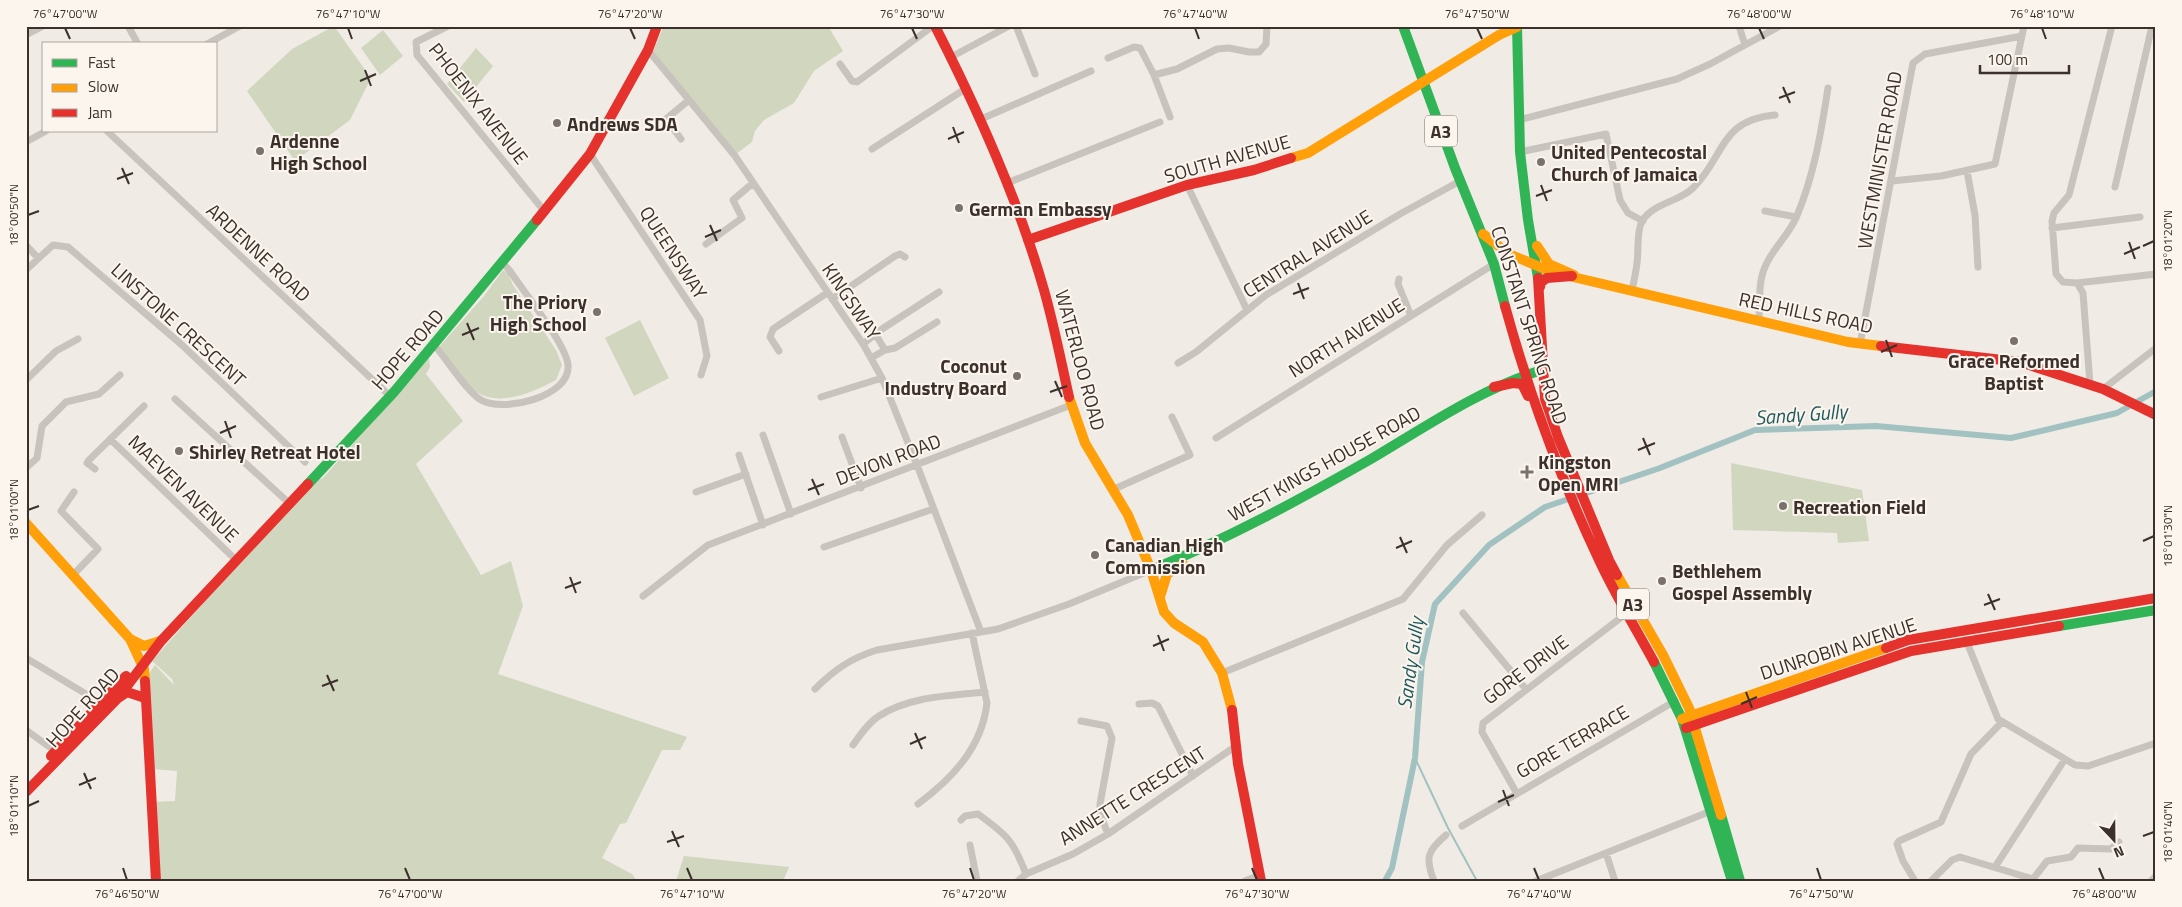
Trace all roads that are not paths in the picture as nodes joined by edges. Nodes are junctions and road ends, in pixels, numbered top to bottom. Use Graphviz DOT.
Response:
graph roads {
  1 [pos="26,26"];
  2 [pos="43,26"];
  3 [pos="128,26"];
  4 [pos="240,26"];
  5 [pos="448,26"];
  6 [pos="934,26"];
  7 [pos="1009,26"];
  8 [pos="1016,26"];
  9 [pos="1267,26"];
  10 [pos="1403,26"];
  11 [pos="1518,26"];
  12 [pos="1739,26"];
  13 [pos="1780,26"];
  14 [pos="2024,26"];
  15 [pos="2112,26"];
  16 [pos="2152,26"];
  17 [pos="655,27"];
  18 [pos="34,30"];
  19 [pos="26,35"];
  20 [pos="2022,36"];
  21 [pos="137,42"];
  22 [pos="211,42"];
  23 [pos="1745,45"];
  24 [pos="648,50"];
  25 [pos="951,57"];
  26 [pos="1108,58"];
  27 [pos="840,64"];
  28 [pos="1091,71"];
  29 [pos="1034,74"];
  30 [pos="1154,76"];
  31 [pos="1424,84"];
  32 [pos="1828,88"];
  33 [pos="965,89"];
  34 [pos="689,100"];
  35 [pos="1775,115"];
  36 [pos="1170,117"];
  37 [pos="979,120"];
  38 [pos="1518,120"];
  39 [pos="1160,122"];
  40 [pos="44,132"];
  41 [pos="108,132"];
  42 [pos="682,139"];
  43 [pos="26,142"];
  44 [pos="872,149"];
  45 [pos="1520,152"];
  46 [pos="590,154"];
  47 [pos="1967,171"];
  48 [pos="1460,181"];
  49 [pos="1892,181"];
  50 [pos="753,183"];
  51 [pos="1006,183"];
  52 [pos="1187,185"];
  53 [pos="2115,187"];
  54 [pos="1765,211"];
  55 [pos="545,212"];
  56 [pos="1796,217"];
  57 [pos="2140,217"];
  58 [pos="1642,221"];
  59 [pos="1529,224"];
  60 [pos="2052,228"];
  61 [pos="1483,234"];
  62 [pos="1028,240"];
  63 [pos="706,244"];
  64 [pos="26,245"];
  65 [pos="905,257"];
  66 [pos="38,258"];
  67 [pos="503,263"];
  68 [pos="1494,264"];
  69 [pos="1538,264"];
  70 [pos="1978,267"];
  71 [pos="26,270"];
  72 [pos="2156,274"];
  73 [pos="1574,275"];
  74 [pos="1399,279"];
  75 [pos="2077,283"];
  76 [pos="1540,287"];
  77 [pos="1632,290"];
  78 [pos="939,292"];
  79 [pos="830,296"];
  80 [pos="1247,310"];
  81 [pos="1411,316"];
  82 [pos="1758,320"];
  83 [pos="937,322"];
  84 [pos="876,335"];
  85 [pos="78,339"];
  86 [pos="863,344"];
  87 [pos="1860,344"];
  88 [pos="434,345"];
  89 [pos="2156,348"];
  90 [pos="885,350"];
  91 [pos="779,351"];
  92 [pos="871,358"];
  93 [pos="1178,363"];
  94 [pos="1542,370"];
  95 [pos="120,375"];
  96 [pos="701,375"];
  97 [pos="1525,375"];
  98 [pos="882,378"];
  99 [pos="26,380"];
  100 [pos="2090,384"];
  101 [pos="1494,387"];
  102 [pos="2103,389"];
  103 [pos="390,396"];
  104 [pos="821,397"];
  105 [pos="175,399"];
  106 [pos="1071,405"];
  107 [pos="144,406"];
  108 [pos="2154,414"];
  109 [pos="1172,417"];
  110 [pos="763,435"];
  111 [pos="842,437"];
  112 [pos="1547,437"];
  113 [pos="1216,438"];
  114 [pos="110,439"];
  115 [pos="739,455"];
  116 [pos="305,462"];
  117 [pos="918,465"];
  118 [pos="26,468"];
  119 [pos="95,469"];
  120 [pos="746,474"];
  121 [pos="1574,484"];
  122 [pos="861,488"];
  123 [pos="1112,490"];
  124 [pos="74,492"];
  125 [pos="696,492"];
  126 [pos="289,503"];
  127 [pos="933,509"];
  128 [pos="1585,513"];
  129 [pos="791,514"];
  130 [pos="1482,515"];
  131 [pos="26,523"];
  132 [pos="763,524"];
  133 [pos="1226,539"];
  134 [pos="824,547"];
  135 [pos="236,560"];
  136 [pos="1151,570"];
  137 [pos="73,575"];
  138 [pos="643,596"];
  139 [pos="1159,598"];
  140 [pos="2156,598"];
  141 [pos="2156,610"];
  142 [pos="1463,613"];
  143 [pos="1627,613"];
  144 [pos="1966,630"];
  145 [pos="981,632"];
  146 [pos="972,633"];
  147 [pos="130,639"];
  148 [pos="162,640"];
  149 [pos="1966,641"];
  150 [pos="26,658"];
  151 [pos="142,664"];
  152 [pos="1222,673"];
  153 [pos="1525,688"];
  154 [pos="815,689"];
  155 [pos="985,692"];
  156 [pos="1684,696"];
  157 [pos="118,698"];
  158 [pos="145,698"];
  159 [pos="1674,701"];
  160 [pos="101,703"];
  161 [pos="1139,704"];
  162 [pos="1081,721"];
  163 [pos="1689,722"];
  164 [pos="2002,722"];
  165 [pos="26,730"];
  166 [pos="2156,743"];
  167 [pos="853,745"];
  168 [pos="1236,746"];
  169 [pos="56,752"];
  170 [pos="2065,759"];
  171 [pos="1194,776"];
  172 [pos="26,783"];
  173 [pos="26,792"];
  174 [pos="1516,792"];
  175 [pos="918,804"];
  176 [pos="1711,811"];
  177 [pos="961,820"];
  178 [pos="1462,826"];
  179 [pos="1108,834"];
  180 [pos="1446,835"];
  181 [pos="2120,842"];
  182 [pos="970,845"];
  183 [pos="1606,852"];
  184 [pos="1995,867"];
  185 [pos="1026,874"];
  186 [pos="2156,876"];
  187 [pos="1260,878"];
  188 [pos="156,881"];
  189 [pos="977,881"];
  190 [pos="1018,881"];
  191 [pos="1245,881"];
  192 [pos="1434,881"];
  193 [pos="1536,881"];
  194 [pos="1615,881"];
  195 [pos="1732,881"];
  196 [pos="1740,881"];
  197 [pos="1915,881"];
  198 [pos="1931,881"];
  199 [pos="2151,881"];
  1 -- 18 [label="street"];
  2 -- 18 [label="street"];
  3 -- 21 [label="street"];
  4 -- 22 [label="street"];
  5 -- 55 [label="street, PHOENIX AVENUE"];
  6 -- 25 [label="main road, WATERLOO ROAD"];
  6 -- 27 [label="street"];
  7 -- 25 [label="street"];
  8 -- 29 [label="street"];
  9 -- 30 [label="street"];
  10 -- 31 [label="main road, CONSTANT SPRING ROAD / A3"];
  11 -- 31 [label="main road, SOUTH AVENUE"];
  11 -- 38 [label="main road, A3"];
  12 -- 23 [label="street"];
  13 -- 23 [label="street"];
  14 -- 20 [label="street"];
  15 -- 60 [label="street"];
  16 -- 53 [label="street"];
  17 -- 24 [label="main road, HOPE ROAD"];
  18 -- 19 [label="street"];
  20 -- 47 [label="street"];
  20 -- 49 [label="street, WESTMINISTER ROAD"];
  23 -- 38 [label="street"];
  24 -- 34 [label="street, KINGSWAY"];
  24 -- 46 [label="main road, HOPE ROAD"];
  25 -- 33 [label="main road, WATERLOO ROAD"];
  26 -- 30 [label="street"];
  28 -- 37 [label="street"];
  30 -- 36 [label="street"];
  31 -- 48 [label="main road, CONSTANT SPRING ROAD / A3"];
  31 -- 52 [label="main road, SOUTH AVENUE"];
  32 -- 56 [label="street"];
  33 -- 37 [label="main road, WATERLOO ROAD"];
  33 -- 44 [label="street"];
  34 -- 42 [label="street"];
  34 -- 50 [label="street, KINGSWAY"];
  35 -- 58 [label="street"];
  37 -- 51 [label="main road, WATERLOO ROAD"];
  38 -- 45 [label="main road, A3"];
  39 -- 51 [label="street"];
  40 -- 43 [label="street"];
  41 -- 103 [label="street, ARDENNE ROAD"];
  45 -- 58 [label="street"];
  45 -- 59 [label="main road, A3"];
  46 -- 55 [label="main road, HOPE ROAD"];
  46 -- 96 [label="street, QUEENSWAY"];
  47 -- 49 [label="street"];
  47 -- 70 [label="street"];
  48 -- 61 [label="main road, CONSTANT SPRING ROAD / A3"];
  48 -- 80 [label="street, CENTRAL AVENUE"];
  49 -- 87 [label="street, WESTMINISTER ROAD"];
  50 -- 63 [label="street"];
  50 -- 79 [label="street, KINGSWAY"];
  51 -- 62 [label="main road, WATERLOO ROAD"];
  52 -- 62 [label="main road, SOUTH AVENUE"];
  52 -- 80 [label="street"];
  54 -- 56 [label="street"];
  55 -- 67 [label="main road, HOPE ROAD"];
  56 -- 82 [label="street"];
  57 -- 60 [label="street"];
  58 -- 77 [label="street"];
  59 -- 69 [label="main road, A3"];
  59 -- 73 [label="main road"];
  60 -- 75 [label="street"];
  61 -- 68 [label="main road, CONSTANT SPRING ROAD / A3"];
  61 -- 69 [label="main road, RED HILLS ROAD"];
  62 -- 106 [label="main road, WATERLOO ROAD"];
  64 -- 66 [label="street"];
  65 -- 79 [label="street"];
  66 -- 71 [label="street, LINSTONE CRESCENT"];
  66 -- 116 [label="street, LINSTONE CRESCENT"];
  67 -- 88 [label="main road, HOPE ROAD"];
  67 -- 88 [label="street"];
  68 -- 81 [label="street, NORTH AVENUE"];
  68 -- 97 [label="main road, CONSTANT SPRING ROAD / A3"];
  69 -- 73 [label="main road, RED HILLS ROAD"];
  69 -- 76 [label="main road, A3"];
  72 -- 75 [label="street"];
  73 -- 76 [label="main road"];
  73 -- 77 [label="main road, RED HILLS ROAD"];
  74 -- 81 [label="street"];
  75 -- 100 [label="street"];
  76 -- 94 [label="main road, A3"];
  77 -- 82 [label="main road, RED HILLS ROAD"];
  78 -- 84 [label="street"];
  79 -- 86 [label="street, KINGSWAY"];
  79 -- 91 [label="street"];
  80 -- 93 [label="street, CENTRAL AVENUE"];
  81 -- 113 [label="street, NORTH AVENUE"];
  82 -- 87 [label="main road, RED HILLS ROAD"];
  83 -- 90 [label="street"];
  84 -- 86 [label="street"];
  84 -- 90 [label="street"];
  85 -- 99 [label="street"];
  86 -- 92 [label="street, KINGSWAY"];
  87 -- 100 [label="main road, RED HILLS ROAD"];
  88 -- 103 [label="main road, HOPE ROAD"];
  89 -- 102 [label="street"];
  90 -- 92 [label="street"];
  92 -- 98 [label="street, KINGSWAY"];
  94 -- 97 [label="main road, WEST KINGS HOUSE ROAD"];
  94 -- 121 [label="main road, CONSTANT SPRING ROAD / A3"];
  95 -- 118 [label="street"];
  97 -- 101 [label="main road, WEST KINGS HOUSE ROAD"];
  97 -- 112 [label="main road, CONSTANT SPRING ROAD / A3"];
  98 -- 104 [label="street"];
  98 -- 117 [label="street, KINGSWAY"];
  100 -- 102 [label="main road, RED HILLS ROAD"];
  101 -- 112 [label="main road"];
  101 -- 133 [label="main road, WEST KINGS HOUSE ROAD"];
  102 -- 108 [label="main road, RED HILLS ROAD"];
  103 -- 126 [label="main road, HOPE ROAD"];
  105 -- 126 [label="street"];
  106 -- 117 [label="street, DEVON ROAD"];
  106 -- 123 [label="main road, WATERLOO ROAD"];
  107 -- 114 [label="street"];
  109 -- 123 [label="street"];
  110 -- 129 [label="street"];
  111 -- 122 [label="street"];
  112 -- 121 [label="main road, CONSTANT SPRING ROAD / A3"];
  114 -- 119 [label="street"];
  114 -- 135 [label="street, MAEVEN AVENUE"];
  115 -- 120 [label="street"];
  117 -- 122 [label="street, DEVON ROAD"];
  117 -- 127 [label="street, KINGSWAY"];
  120 -- 125 [label="street"];
  120 -- 132 [label="street"];
  121 -- 128 [label="main road, CONSTANT SPRING ROAD / A3"];
  122 -- 129 [label="street, DEVON ROAD"];
  123 -- 136 [label="main road, WATERLOO ROAD"];
  124 -- 137 [label="street"];
  126 -- 135 [label="main road, HOPE ROAD"];
  127 -- 134 [label="street"];
  127 -- 145 [label="street, KINGSWAY"];
  128 -- 143 [label="main road, CONSTANT SPRING ROAD / A3"];
  128 -- 156 [label="main road, CONSTANT SPRING ROAD / A3"];
  129 -- 132 [label="street, DEVON ROAD"];
  130 -- 152 [label="street"];
  131 -- 137 [label="main road"];
  132 -- 138 [label="street, DEVON ROAD"];
  133 -- 136 [label="main road, WEST KINGS HOUSE ROAD"];
  133 -- 139 [label="main road"];
  135 -- 148 [label="main road, HOPE ROAD"];
  136 -- 139 [label="main road, WATERLOO ROAD"];
  136 -- 145 [label="street, WEST KINGS HOUSE ROAD"];
  137 -- 147 [label="main road"];
  139 -- 152 [label="main road, WATERLOO ROAD"];
  140 -- 144 [label="main road, DUNROBIN AVENUE"];
  141 -- 149 [label="main road, DUNROBIN AVENUE"];
  142 -- 153 [label="street"];
  143 -- 153 [label="street, GORE DRIVE"];
  143 -- 159 [label="main road, CONSTANT SPRING ROAD / A3"];
  144 -- 149 [label="street"];
  144 -- 163 [label="main road, DUNROBIN AVENUE"];
  145 -- 146 [label="street, WEST KINGS HOUSE ROAD"];
  146 -- 154 [label="street, WEST KINGS HOUSE ROAD"];
  146 -- 155 [label="street"];
  147 -- 148 [label="main road"];
  147 -- 151 [label="main road"];
  148 -- 151 [label="main road, HOPE ROAD"];
  149 -- 163 [label="main road, DUNROBIN AVENUE"];
  149 -- 164 [label="street"];
  150 -- 160 [label="street"];
  151 -- 157 [label="main road, HOPE ROAD"];
  151 -- 158 [label="main road"];
  151 -- 160 [label="main road, HOPE ROAD"];
  152 -- 168 [label="main road, WATERLOO ROAD"];
  153 -- 174 [label="street, GORE DRIVE"];
  155 -- 167 [label="street"];
  155 -- 175 [label="street"];
  156 -- 159 [label="street, GORE TERRACE"];
  156 -- 163 [label="main road, CONSTANT SPRING ROAD / A3"];
  157 -- 158 [label="main road"];
  157 -- 173 [label="main road, HOPE ROAD"];
  158 -- 188 [label="main road"];
  159 -- 163 [label="main road, CONSTANT SPRING ROAD / A3"];
  159 -- 174 [label="street, GORE TERRACE"];
  160 -- 169 [label="main road, HOPE ROAD"];
  161 -- 171 [label="street"];
  162 -- 179 [label="street"];
  163 -- 176 [label="main road, CONSTANT SPRING ROAD / A3"];
  163 -- 196 [label="main road, CONSTANT SPRING ROAD / A3"];
  164 -- 170 [label="street"];
  164 -- 197 [label="street"];
  165 -- 169 [label="street"];
  166 -- 170 [label="street"];
  168 -- 171 [label="street, ANNETTE CRESCENT"];
  168 -- 187 [label="main road, WATERLOO ROAD"];
  169 -- 172 [label="main road, HOPE ROAD"];
  170 -- 184 [label="street"];
  171 -- 179 [label="street, ANNETTE CRESCENT"];
  174 -- 178 [label="street, GORE TERRACE"];
  176 -- 183 [label="street"];
  176 -- 195 [label="main road, CONSTANT SPRING ROAD / A3"];
  177 -- 185 [label="street"];
  179 -- 185 [label="street, ANNETTE CRESCENT"];
  180 -- 192 [label="street"];
  181 -- 184 [label="street"];
  182 -- 189 [label="street"];
  183 -- 193 [label="street"];
  183 -- 194 [label="street"];
  184 -- 198 [label="street"];
  185 -- 190 [label="street, ANNETTE CRESCENT"];
  186 -- 199 [label="street"];
  187 -- 191 [label="street"];
}
